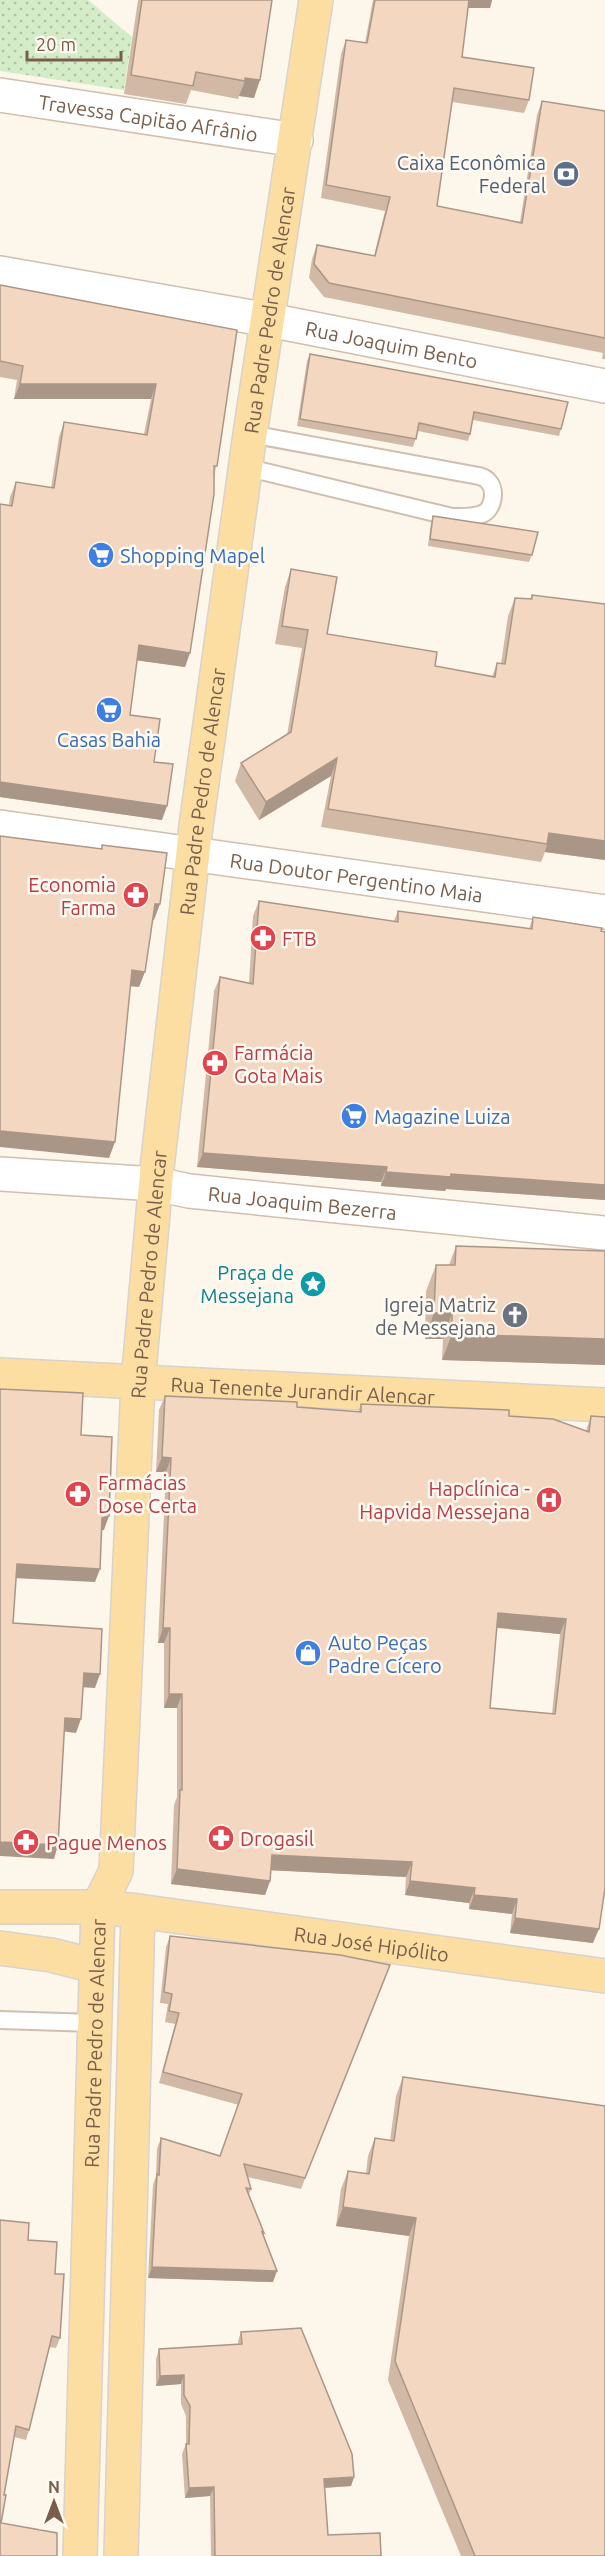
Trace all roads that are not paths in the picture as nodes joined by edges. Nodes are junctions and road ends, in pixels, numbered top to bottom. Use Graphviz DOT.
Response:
graph roads {
  1 [pos="316,0"];
  2 [pos="0,95"];
  3 [pos="296,140"];
  4 [pos="0,273"];
  5 [pos="268,320"];
  6 [pos="605,386"];
  7 [pos="250,434"];
  8 [pos="245,468"];
  9 [pos="0,827"];
  10 [pos="192,854"];
  11 [pos="605,912"];
  12 [pos="0,1174"];
  13 [pos="156,1184"];
  14 [pos="605,1233"];
  15 [pos="0,1375"];
  16 [pos="138,1383"];
  17 [pos="605,1405"];
  18 [pos="0,1907"];
  19 [pos="98,1907"];
  20 [pos="138,1911"];
  21 [pos="0,1948"];
  22 [pos="95,1966"];
  23 [pos="605,1976"];
  24 [pos="0,2020"];
  25 [pos="94,2023"];
  26 [pos="90,2188"];
  27 [pos="131,2192"];
  28 [pos="80,2556"];
  29 [pos="121,2556"];
  1 -- 3 [label="main road, Rua Padre Pedro de Alencar"];
  2 -- 3 [label="street, Travessa Capitão Afrânio"];
  3 -- 5 [label="main road, Rua Padre Pedro de Alencar"];
  4 -- 5 [label="street, Rua Joaquim Bento"];
  5 -- 6 [label="street, Rua Joaquim Bento"];
  5 -- 7 [label="main road, Rua Padre Pedro de Alencar"];
  7 -- 8 [label="main road, Rua Padre Pedro de Alencar"];
  7 -- 8 [label="lane"];
  8 -- 10 [label="main road, Rua Padre Pedro de Alencar"];
  9 -- 10 [label="street, Rua Doutor Pergentino Maia"];
  10 -- 11 [label="street, Rua Doutor Pergentino Maia"];
  10 -- 13 [label="main road, Rua Padre Pedro de Alencar"];
  12 -- 13 [label="street, Rua Joaquim Bezerra"];
  13 -- 14 [label="street, Rua Joaquim Bezerra"];
  13 -- 16 [label="main road, Rua Padre Pedro de Alencar"];
  15 -- 16 [label="main road, Rua Tenente Jurandir Alencar"];
  16 -- 17 [label="main road, Rua Tenente Jurandir Alencar"];
  16 -- 19 [label="main road, Rua Padre Pedro de Alencar"];
  18 -- 19 [label="main road, Rua José Hipólito"];
  19 -- 20 [label="main road, Rua José Hipólito"];
  19 -- 22 [label="main road, Rua Padre Pedro de Alencar"];
  20 -- 23 [label="main road, Rua José Hipólito"];
  20 -- 27 [label="main road, Rua Padre Pedro de Alencar"];
  21 -- 22 [label="main road"];
  22 -- 25 [label="main road, Rua Padre Pedro de Alencar"];
  24 -- 25 [label="lane"];
  25 -- 26 [label="main road, Rua Padre Pedro de Alencar"];
  26 -- 27 [label="main road"];
  26 -- 28 [label="main road, Rua Padre Pedro de Alencar"];
  27 -- 29 [label="main road, Rua Padre Pedro de Alencar"];
}
